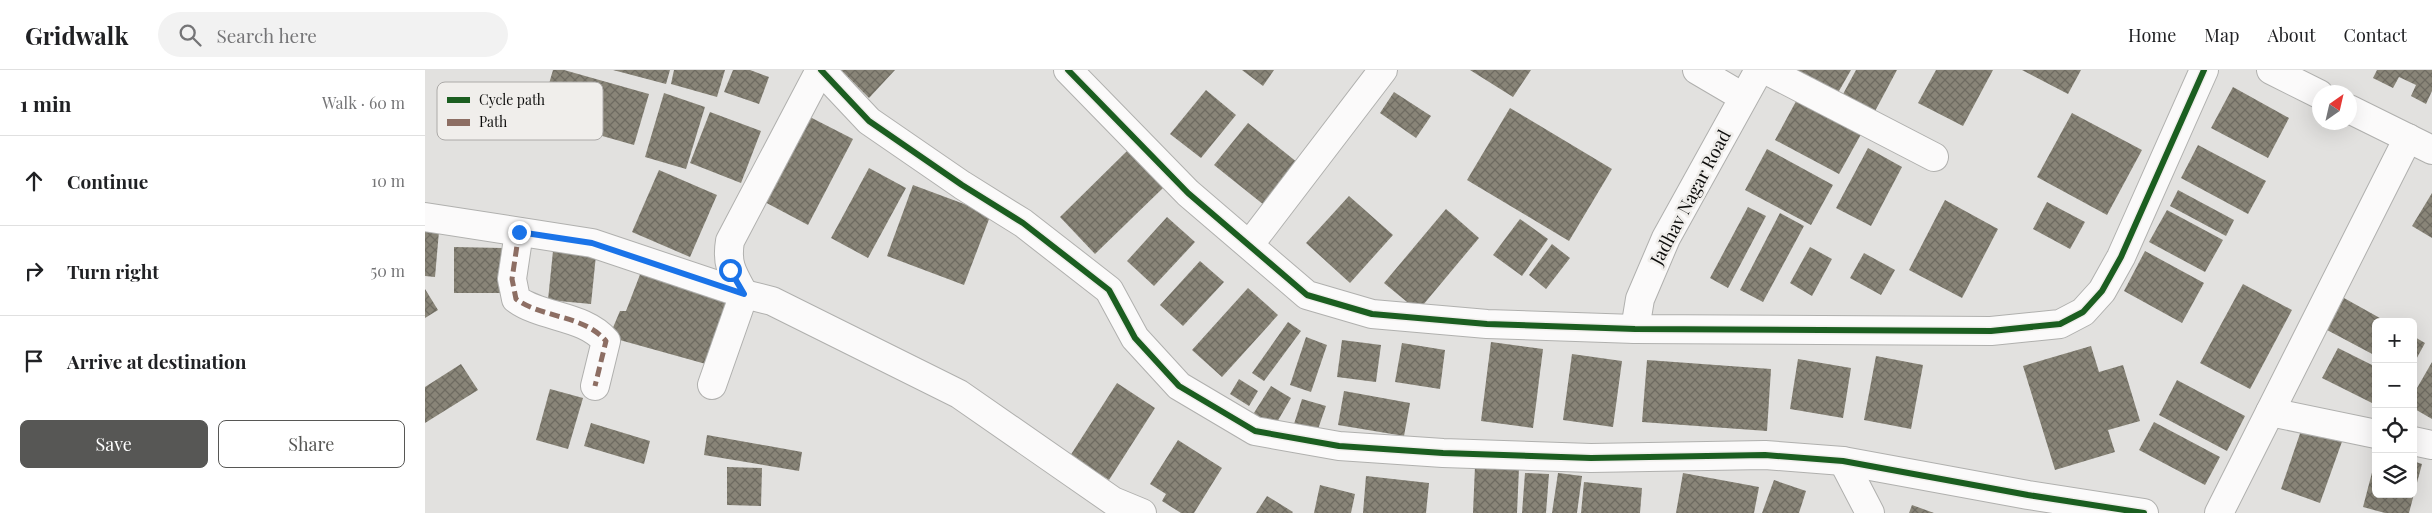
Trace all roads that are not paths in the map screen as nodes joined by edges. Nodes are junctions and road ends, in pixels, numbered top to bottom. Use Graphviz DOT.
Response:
graph roads {
  1 [pos="820,70"];
  2 [pos="1068,70"];
  3 [pos="1383,70"];
  4 [pos="1697,70"];
  5 [pos="1759,70"];
  6 [pos="1766,70"];
  7 [pos="2204,70"];
  8 [pos="2271,70"];
  9 [pos="2312,90"];
  10 [pos="1743,97"];
  11 [pos="2357,113"];
  12 [pos="2408,138"];
  13 [pos="2432,150"];
  14 [pos="1934,157"];
  15 [pos="425,217"];
  16 [pos="519,232"];
  17 [pos="1249,244"];
  18 [pos="744,294"];
  19 [pos="1635,329"];
  20 [pos="712,385"];
  21 [pos="595,386"];
  22 [pos="2270,412"];
  23 [pos="2372,433"];
  24 [pos="2417,442"];
  25 [pos="2432,445"];
  26 [pos="1843,461"];
  27 [pos="1142,513"];
  28 [pos="1870,513"];
  29 [pos="2144,513"];
  30 [pos="2219,513"];
  1 -- 18 [label="street"];
  1 -- 26 [label="street"];
  2 -- 17 [label="street"];
  3 -- 17 [label="street"];
  4 -- 10 [label="street"];
  5 -- 10 [label="street, Jadhav Nagar Road"];
  6 -- 14 [label="street"];
  7 -- 19 [label="street"];
  8 -- 9 [label="street"];
  10 -- 19 [label="street, Jadhav Nagar Road"];
  11 -- 12 [label="street"];
  12 -- 13 [label="street"];
  12 -- 22 [label="street"];
  15 -- 16 [label="street"];
  16 -- 18 [label="street"];
  16 -- 21 [label="street"];
  17 -- 19 [label="street"];
  18 -- 20 [label="street"];
  18 -- 27 [label="street"];
  22 -- 23 [label="street"];
  22 -- 30 [label="street"];
  24 -- 25 [label="street"];
  26 -- 28 [label="street"];
  26 -- 29 [label="street"];
}
